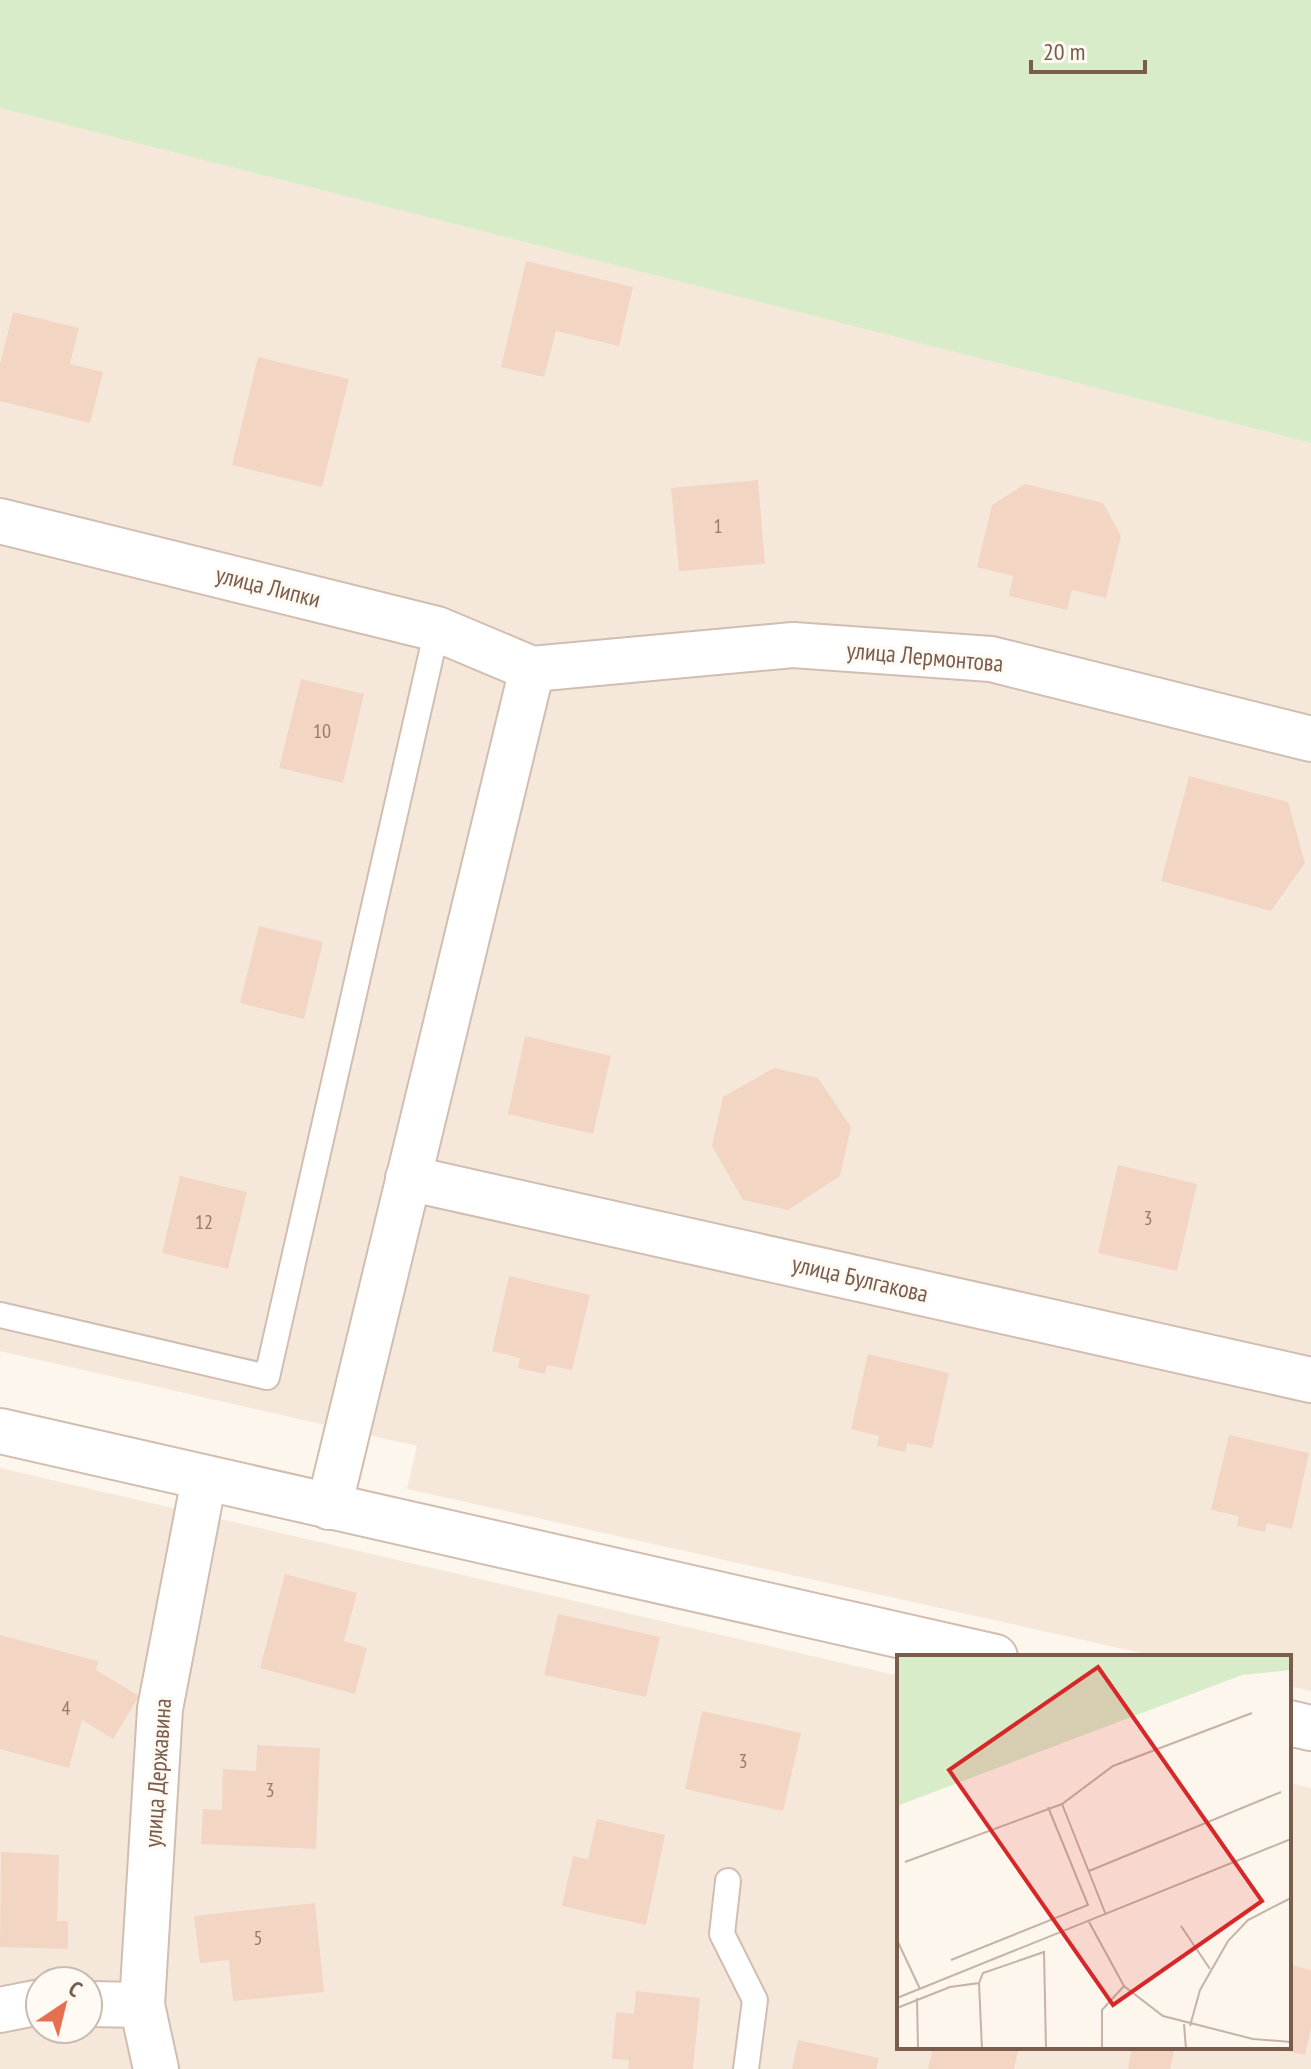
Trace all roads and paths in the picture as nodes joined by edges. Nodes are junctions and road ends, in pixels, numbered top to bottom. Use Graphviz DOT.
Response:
graph roads {
  1 [pos="0,521"];
  2 [pos="437,629"];
  3 [pos="532,669"];
  4 [pos="1311,739"];
  5 [pos="408,1178"];
  6 [pos="0,1315"];
  7 [pos="1311,1380"];
  8 [pos="0,1431"];
  9 [pos="204,1479"];
  10 [pos="329,1507"];
  11 [pos="986,1655"];
  12 [pos="1291,1723"];
  13 [pos="1311,1728"];
  14 [pos="728,1881"];
  15 [pos="104,2004"];
  16 [pos="24,2005"];
  17 [pos="142,2005"];
  18 [pos="0,2010"];
  19 [pos="156,2069"];
  20 [pos="746,2069"];
  1 -- 2 [label="street, улица Липки"];
  2 -- 3 [label="street, улица Липки"];
  2 -- 6 [label="lane"];
  3 -- 4 [label="street, улица Лермонтова"];
  3 -- 5 [label="street"];
  5 -- 7 [label="street, улица Булгакова"];
  5 -- 10 [label="street"];
  8 -- 9 [label="street"];
  9 -- 10 [label="street"];
  9 -- 17 [label="street, улица Державина"];
  10 -- 11 [label="street"];
  12 -- 13 [label="street"];
  14 -- 20 [label="lane"];
  15 -- 17 [label="street"];
  16 -- 18 [label="street"];
  17 -- 19 [label="street, улица Державина"];
}
